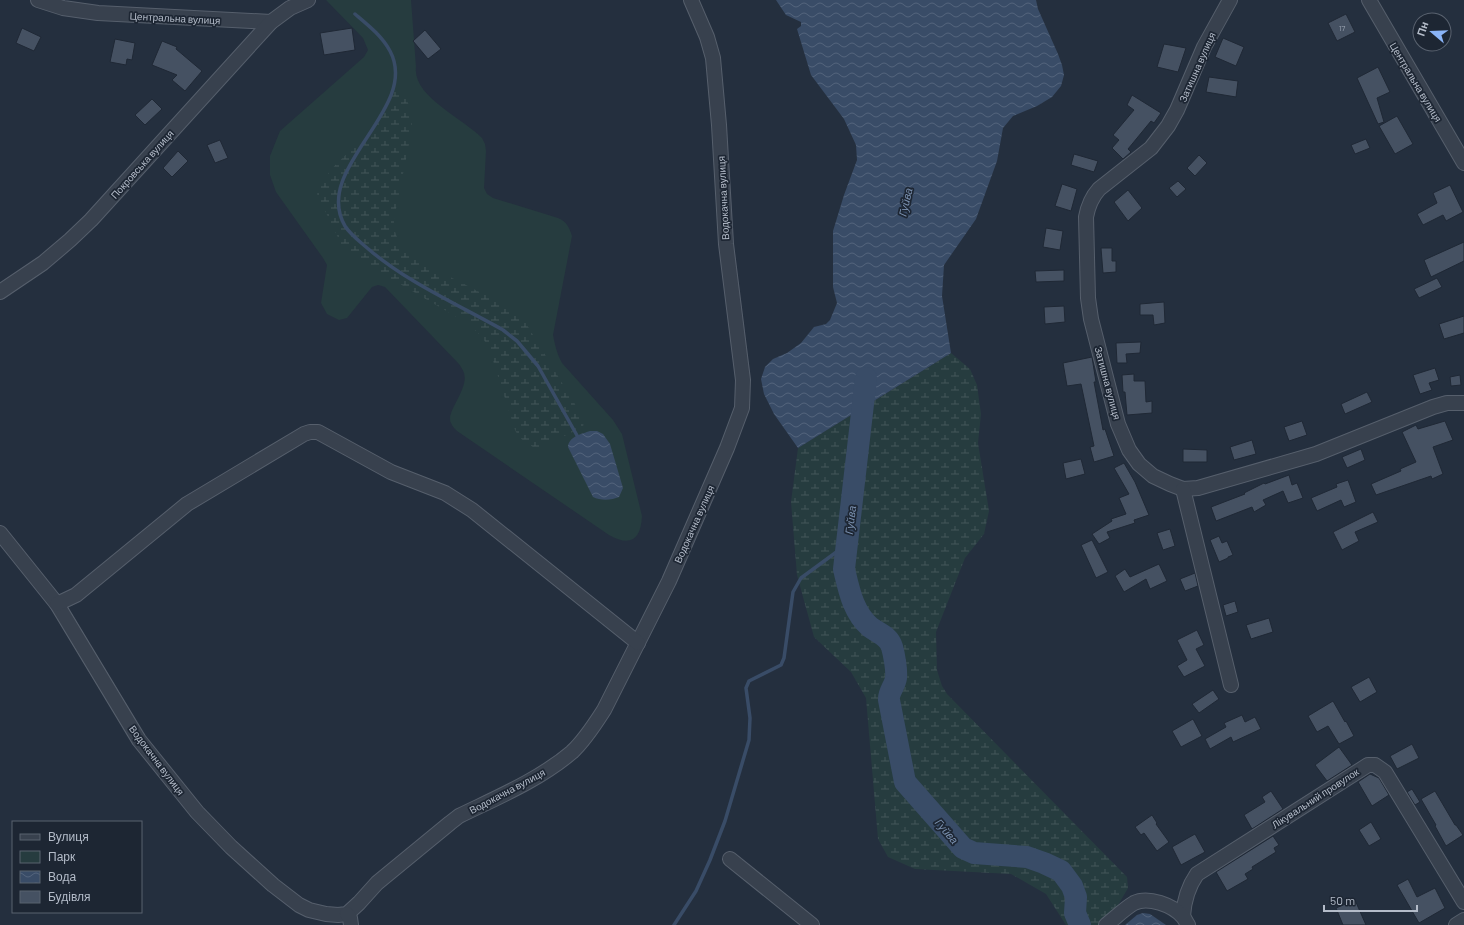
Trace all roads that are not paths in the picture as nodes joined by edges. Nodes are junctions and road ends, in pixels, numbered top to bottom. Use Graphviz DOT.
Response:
graph roads {
  1 [pos="38,0"];
  2 [pos="308,0"];
  3 [pos="691,0"];
  4 [pos="1230,0"];
  5 [pos="1369,0"];
  6 [pos="271,22"];
  7 [pos="1464,163"];
  8 [pos="0,292"];
  9 [pos="1464,403"];
  10 [pos="1183,489"];
  11 [pos="0,533"];
  12 [pos="57,604"];
  13 [pos="638,643"];
  14 [pos="1230,686"];
  15 [pos="730,859"];
  16 [pos="1464,902"];
  17 [pos="349,919"];
  18 [pos="1464,920"];
  19 [pos="1185,921"];
  20 [pos="812,925"];
  21 [pos="1106,925"];
  22 [pos="1456,925"];
  1 -- 6 [label="street, Центральна вулиця"];
  2 -- 6 [label="street"];
  3 -- 13 [label="street, Водокачна вулиця"];
  4 -- 10 [label="street, Затишна вулиця"];
  5 -- 7 [label="street, Центральна вулиця"];
  6 -- 8 [label="street, Покровська вулиця"];
  9 -- 10 [label="street, Затишна вулиця"];
  10 -- 14 [label="street"];
  11 -- 12 [label="street, Водокачна вулиця"];
  12 -- 13 [label="street"];
  12 -- 17 [label="street, Водокачна вулиця"];
  13 -- 17 [label="street, Водокачна вулиця"];
  15 -- 20 [label="street"];
  16 -- 19 [label="street, Лікувальний провулок"];
  18 -- 22 [label="street"];
  19 -- 21 [label="street"];
}
